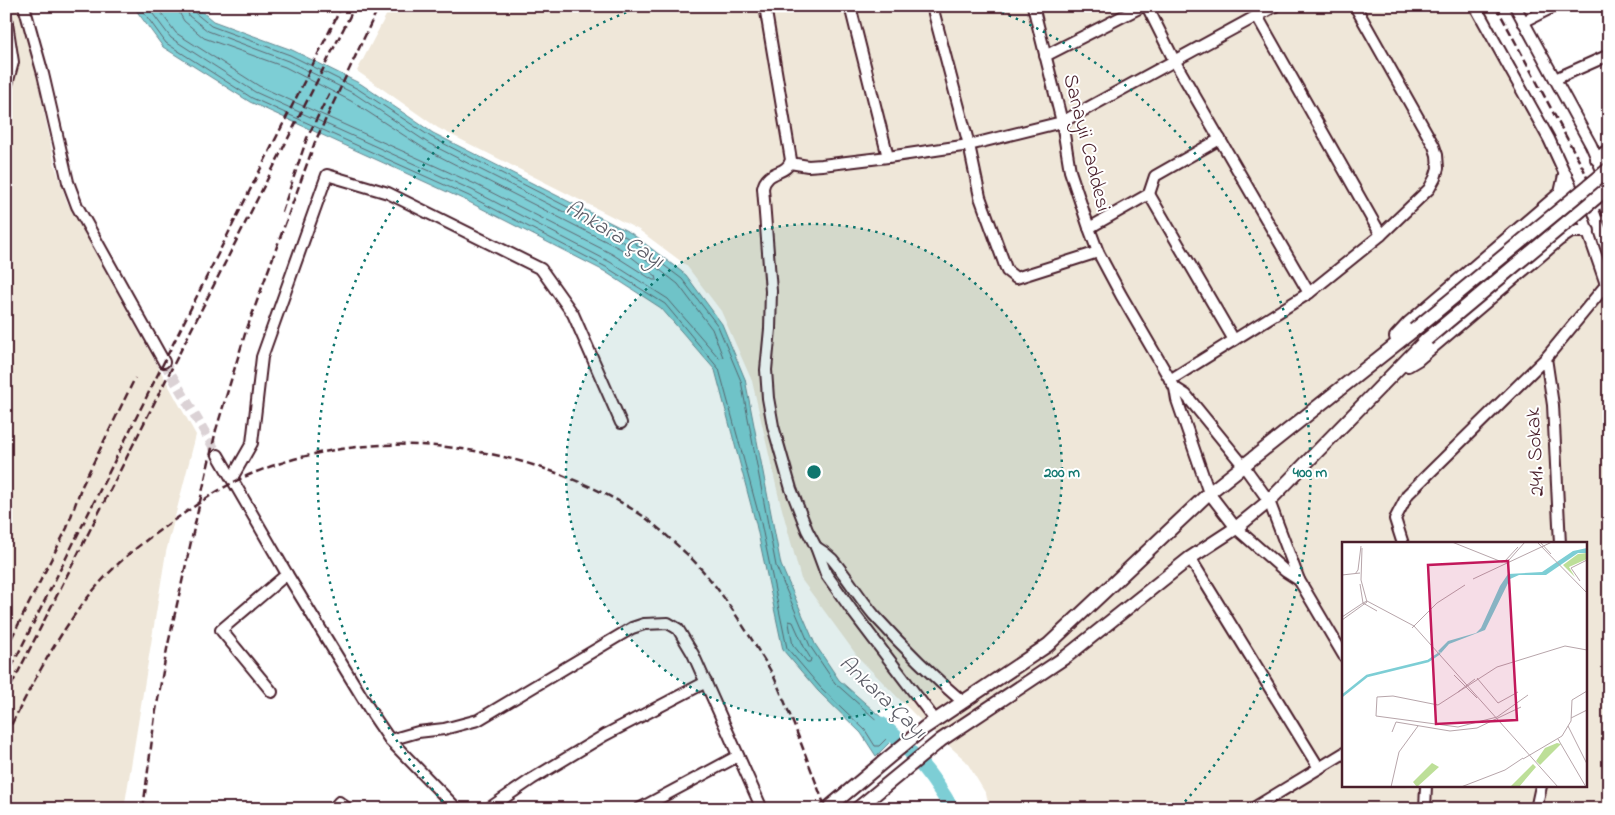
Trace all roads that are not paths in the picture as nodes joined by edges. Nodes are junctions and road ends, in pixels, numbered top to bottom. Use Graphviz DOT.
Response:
graph roads {
  1 [pos="24,6"];
  2 [pos="765,6"];
  3 [pos="850,6"];
  4 [pos="932,6"];
  5 [pos="1033,6"];
  6 [pos="1143,6"];
  7 [pos="1147,6"];
  8 [pos="1356,6"];
  9 [pos="1475,6"];
  10 [pos="1515,6"];
  11 [pos="1555,6"];
  12 [pos="1273,7"];
  13 [pos="1257,16"];
  14 [pos="6,17"];
  15 [pos="1523,22"];
  16 [pos="1609,55"];
  17 [pos="1045,56"];
  18 [pos="1175,62"];
  19 [pos="1555,80"];
  20 [pos="6,88"];
  21 [pos="1062,122"];
  22 [pos="1220,139"];
  23 [pos="969,145"];
  24 [pos="1609,150"];
  25 [pos="888,157"];
  26 [pos="1597,159"];
  27 [pos="790,163"];
  28 [pos="1609,169"];
  29 [pos="1565,175"];
  30 [pos="1609,187"];
  31 [pos="1149,194"];
  32 [pos="1529,220"];
  33 [pos="1089,228"];
  34 [pos="1588,231"];
  35 [pos="1381,235"];
  36 [pos="1558,239"];
  37 [pos="1098,252"];
  38 [pos="1607,289"];
  39 [pos="1309,293"];
  40 [pos="1234,340"];
  41 [pos="1546,358"];
  42 [pos="164,362"];
  43 [pos="1374,362"];
  44 [pos="1389,376"];
  45 [pos="1173,384"];
  46 [pos="621,423"];
  47 [pos="218,455"];
  48 [pos="1243,465"];
  49 [pos="232,478"];
  50 [pos="1209,493"];
  51 [pos="1269,502"];
  52 [pos="1236,528"];
  53 [pos="1402,542"];
  54 [pos="1560,542"];
  55 [pos="816,547"];
  56 [pos="1190,558"];
  57 [pos="287,574"];
  58 [pos="1299,580"];
  59 [pos="1342,653"];
  60 [pos="706,682"];
  61 [pos="272,692"];
  62 [pos="963,702"];
  63 [pos="930,724"];
  64 [pos="390,740"];
  65 [pos="1342,754"];
  66 [pos="738,756"];
  67 [pos="1320,768"];
  68 [pos="1426,788"];
  69 [pos="1541,788"];
  70 [pos="333,809"];
  71 [pos="348,809"];
  72 [pos="457,809"];
  73 [pos="488,809"];
  74 [pos="639,809"];
  75 [pos="762,809"];
  76 [pos="827,809"];
  77 [pos="857,809"];
  78 [pos="1252,809"];
  79 [pos="1425,809"];
  80 [pos="1536,809"];
  1 -- 42 [label="street"];
  2 -- 27 [label="street"];
  3 -- 25 [label="street"];
  4 -- 23 [label="street"];
  5 -- 17 [label="street, Sanayii Caddesi"];
  6 -- 17 [label="street"];
  7 -- 18 [label="street"];
  8 -- 35 [label="street"];
  9 -- 29 [label="street"];
  10 -- 15 [label="street"];
  11 -- 15 [label="street"];
  12 -- 13 [label="street"];
  13 -- 18 [label="street"];
  13 -- 35 [label="street"];
  14 -- 20 [label="street"];
  15 -- 19 [label="street"];
  16 -- 19 [label="street"];
  17 -- 21 [label="street, Sanayii Caddesi"];
  18 -- 21 [label="street"];
  18 -- 22 [label="street"];
  19 -- 26 [label="street"];
  21 -- 23 [label="street"];
  21 -- 33 [label="street, Sanayii Caddesi"];
  22 -- 31 [label="street"];
  22 -- 39 [label="street"];
  23 -- 25 [label="street"];
  23 -- 37 [label="street"];
  24 -- 26 [label="main road"];
  25 -- 27 [label="street"];
  26 -- 30 [label="street"];
  27 -- 55 [label="street"];
  28 -- 43 [label="main road, bridge"];
  29 -- 32 [label="main road"];
  29 -- 34 [label="street"];
  30 -- 44 [label="main road, bridge"];
  31 -- 33 [label="street"];
  31 -- 40 [label="street"];
  32 -- 36 [label="main road"];
  32 -- 43 [label="main road"];
  33 -- 37 [label="street, Sanayii Caddesi"];
  34 -- 36 [label="main road"];
  34 -- 38 [label="street"];
  35 -- 39 [label="street"];
  36 -- 44 [label="main road"];
  37 -- 45 [label="street, Sanayii Caddesi"];
  38 -- 41 [label="street"];
  39 -- 40 [label="street"];
  40 -- 45 [label="street"];
  41 -- 53 [label="street"];
  41 -- 54 [label="street, 241. Sokak"];
  43 -- 48 [label="main road"];
  44 -- 51 [label="main road"];
  45 -- 48 [label="street, Sanayii Caddesi"];
  45 -- 50 [label="street, Sanayii Caddesi"];
  46 -- 49 [label="street"];
  47 -- 49 [label="street"];
  48 -- 50 [label="main road"];
  48 -- 51 [label="street, Sanayii Caddesi"];
  49 -- 57 [label="street"];
  50 -- 52 [label="street, Sanayii Caddesi"];
  50 -- 62 [label="main road"];
  51 -- 52 [label="main road"];
  51 -- 58 [label="street"];
  52 -- 56 [label="main road"];
  52 -- 58 [label="street"];
  55 -- 62 [label="street"];
  55 -- 63 [label="street"];
  56 -- 67 [label="street"];
  56 -- 77 [label="main road"];
  57 -- 61 [label="street"];
  57 -- 64 [label="street"];
  58 -- 59 [label="street"];
  60 -- 64 [label="street"];
  60 -- 66 [label="street"];
  60 -- 73 [label="street"];
  62 -- 63 [label="main road"];
  63 -- 76 [label="main road"];
  64 -- 72 [label="street"];
  65 -- 67 [label="street"];
  66 -- 74 [label="street"];
  66 -- 75 [label="street"];
  67 -- 78 [label="street"];
  68 -- 79 [label="street"];
  69 -- 80 [label="street"];
  70 -- 71 [label="street"];
}
